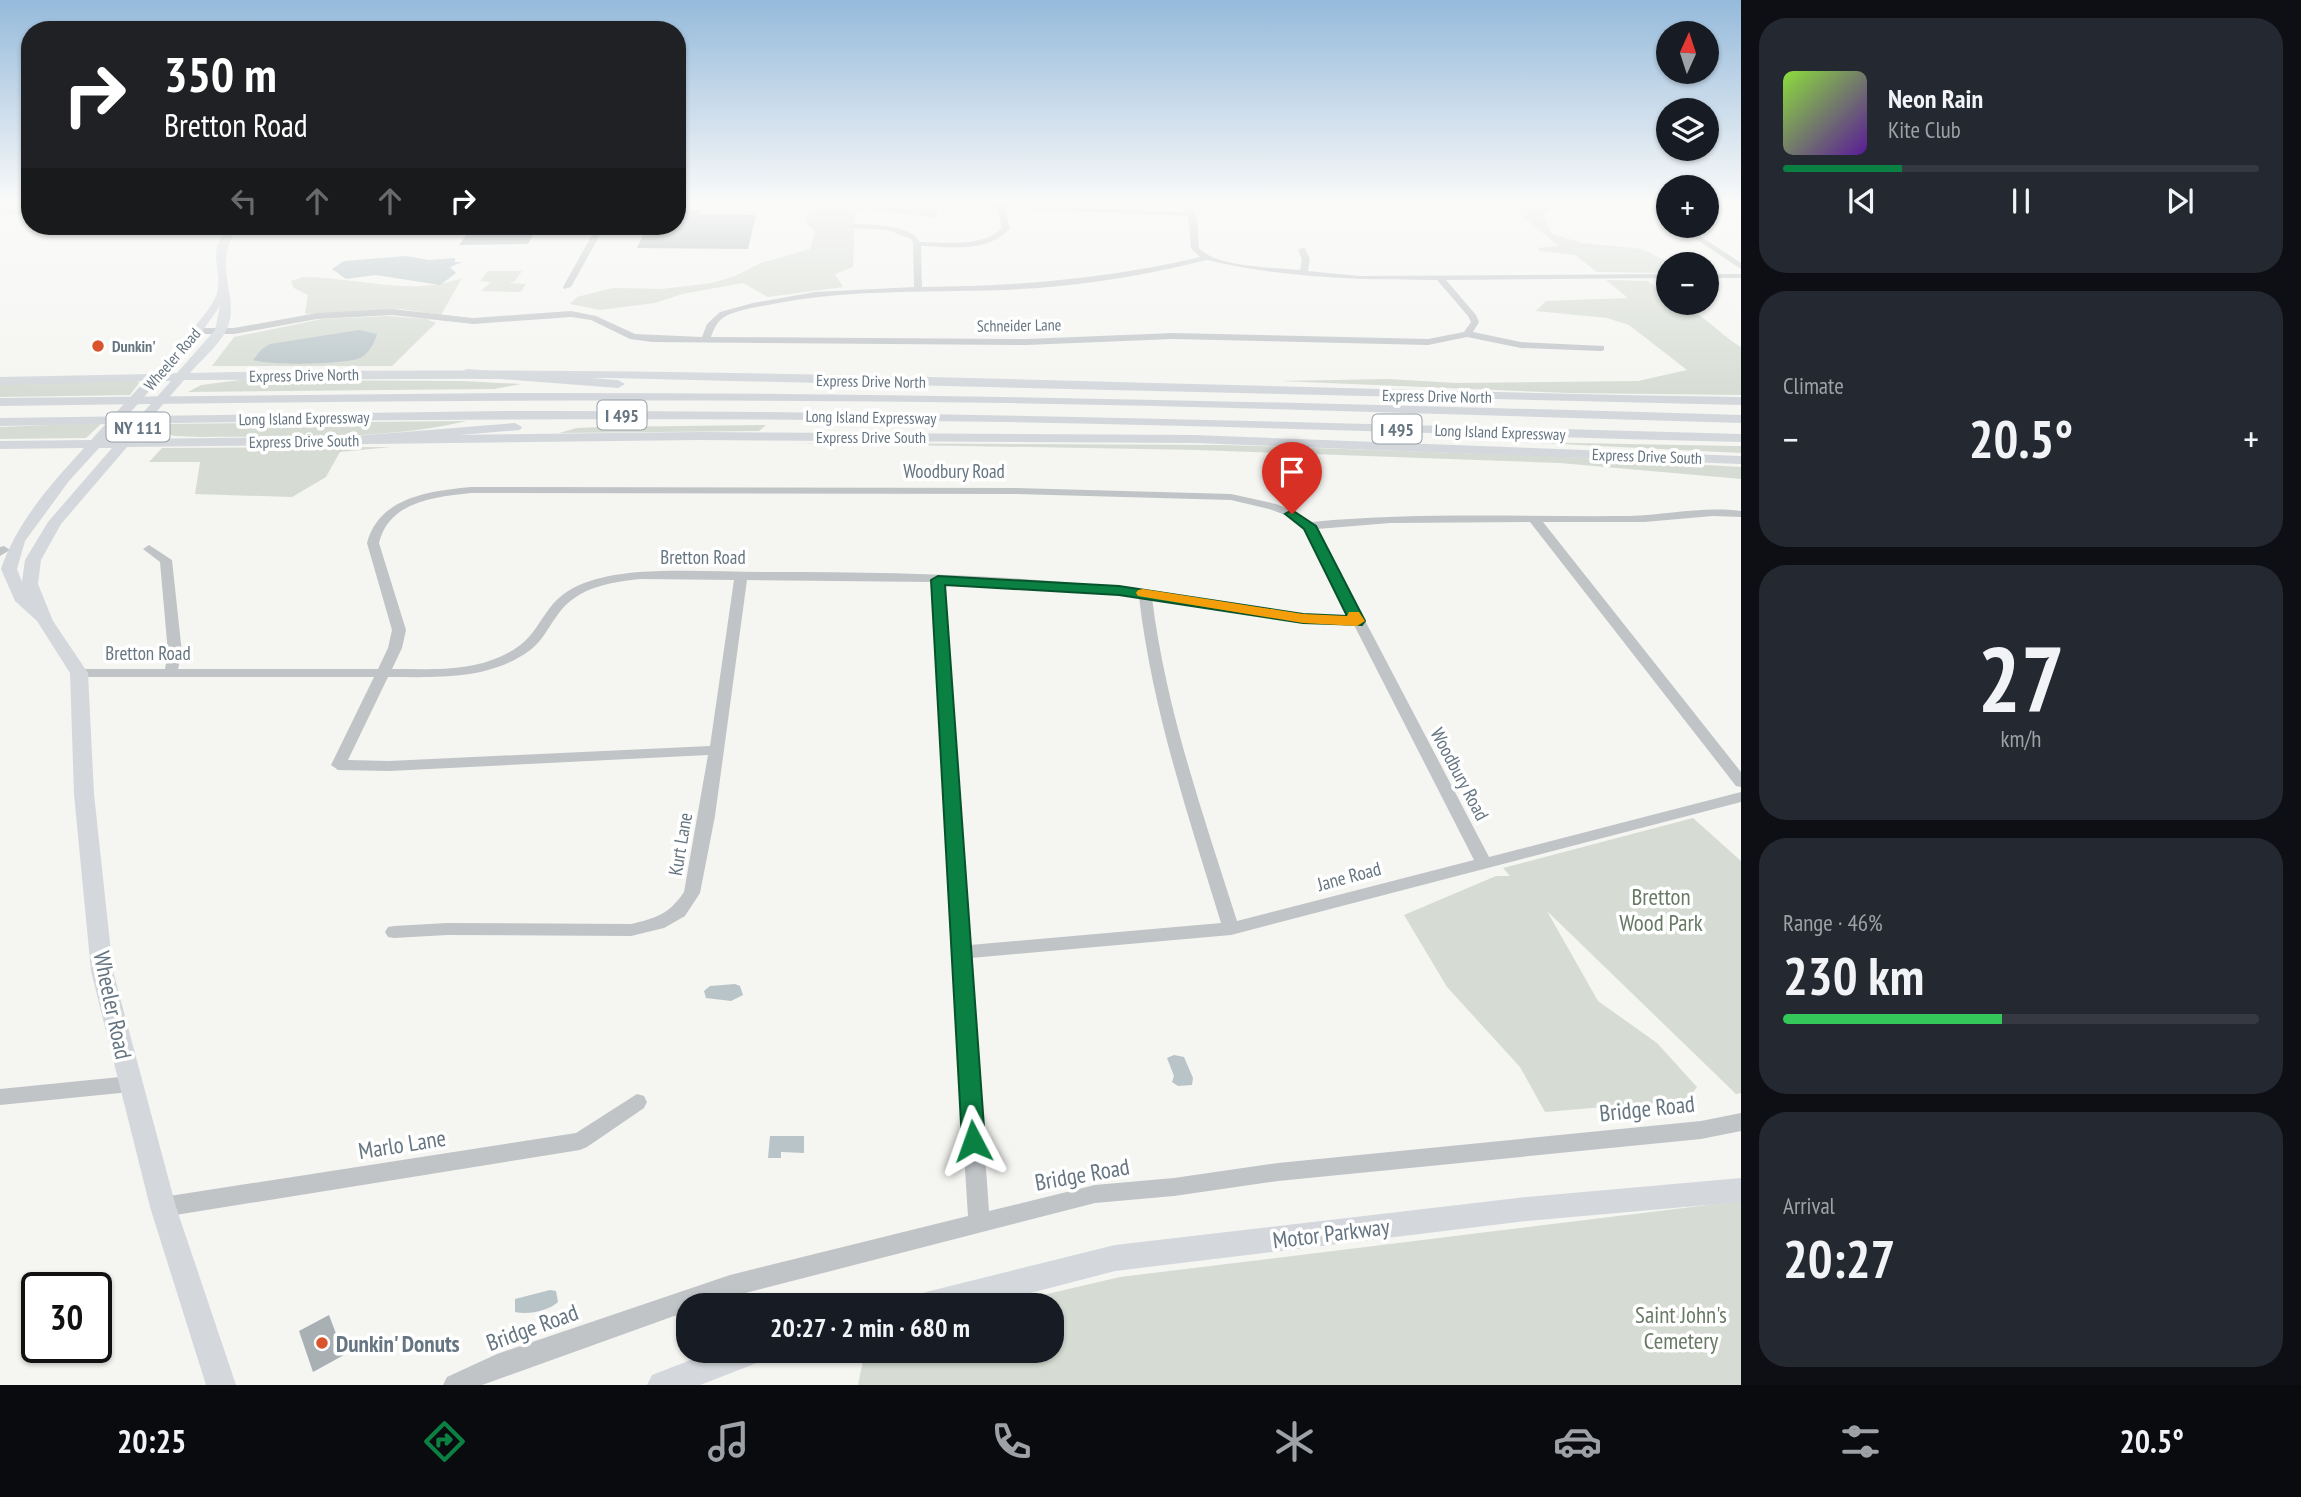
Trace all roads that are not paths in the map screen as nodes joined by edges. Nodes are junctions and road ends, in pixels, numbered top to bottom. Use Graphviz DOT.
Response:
graph roads {
  1 [pos="221,269"];
  2 [pos="577,269"];
  3 [pos="918,269"];
  4 [pos="1160,269"];
  5 [pos="1261,269"];
  6 [pos="1305,269"];
  7 [pos="1304,273"];
  8 [pos="1656,276"];
  9 [pos="1719,276"];
  10 [pos="1741,276"];
  11 [pos="1440,278"];
  12 [pos="567,287"];
  13 [pos="918,288"];
  14 [pos="222,294"];
  15 [pos="197,331"];
  16 [pos="220,331"];
  17 [pos="1467,334"];
  18 [pos="706,339"];
  19 [pos="1601,348"];
  20 [pos="467,373"];
  21 [pos="157,376"];
  22 [pos="183,377"];
  23 [pos="0,381"];
  24 [pos="776,397"];
  25 [pos="1741,401"];
  26 [pos="0,402"];
  27 [pos="694,415"];
  28 [pos="192,419"];
  29 [pos="1741,419"];
  30 [pos="0,422"];
  31 [pos="1741,439"];
  32 [pos="342,441"];
  33 [pos="97,443"];
  34 [pos="124,443"];
  35 [pos="0,445"];
  36 [pos="1741,460"];
  37 [pos="1741,514"];
  38 [pos="1534,519"];
  39 [pos="55,522"];
  40 [pos="1310,526"];
  41 [pos="149,549"];
  42 [pos="3,560"];
  43 [pos="741,577"];
  44 [pos="938,580"];
  45 [pos="17,588"];
  46 [pos="0,589"];
  47 [pos="1145,594"];
  48 [pos="45,621"];
  49 [pos="1357,621"];
  50 [pos="171,672"];
  51 [pos="79,673"];
  52 [pos="382,673"];
  53 [pos="716,750"];
  54 [pos="1741,782"];
  55 [pos="1741,797"];
  56 [pos="1484,863"];
  57 [pos="1231,929"];
  58 [pos="394,932"];
  59 [pos="960,952"];
  60 [pos="130,1084"];
  61 [pos="0,1097"];
  62 [pos="637,1102"];
  63 [pos="1741,1122"];
  64 [pos="1741,1190"];
  65 [pos="163,1207"];
  66 [pos="979,1222"];
  67 [pos="977,1293"];
  68 [pos="721,1363"];
  69 [pos="221,1385"];
  70 [pos="455,1385"];
  71 [pos="663,1385"];
  1 -- 14 [label="main road, Wheeler Road"];
  2 -- 12 [label="street"];
  3 -- 13 [label="street"];
  4 -- 13 [label="street"];
  5 -- 7 [label="street"];
  6 -- 7 [label="street"];
  7 -- 11 [label="street"];
  8 -- 11 [label="street"];
  9 -- 10 [label="street"];
  11 -- 17 [label="street"];
  13 -- 18 [label="street"];
  14 -- 15 [label="main road, Wheeler Road / NY 111"];
  14 -- 16 [label="main road, Wheeler Road"];
  15 -- 16 [label="street, Schneider Lane"];
  15 -- 21 [label="main road, Wheeler Road / NY 111"];
  16 -- 18 [label="street, Schneider Lane"];
  16 -- 22 [label="main road, Wheeler Road / NY 111"];
  17 -- 18 [label="street, Schneider Lane"];
  17 -- 19 [label="street"];
  20 -- 22 [label="main road, Express Drive North"];
  20 -- 24 [label="highway"];
  20 -- 25 [label="main road, Express Drive North"];
  21 -- 22 [label="main road, Express Drive North"];
  21 -- 23 [label="main road, Express Drive North"];
  21 -- 33 [label="main road, Wheeler Road / NY 111"];
  22 -- 34 [label="main road, Wheeler Road / NY 111"];
  24 -- 26 [label="highway, Long Island Expressway / I 495"];
  24 -- 29 [label="highway, Long Island Expressway / I 495"];
  27 -- 28 [label="highway, Long Island Expressway / I 495"];
  27 -- 31 [label="highway, Long Island Expressway / I 495"];
  27 -- 32 [label="highway"];
  28 -- 30 [label="highway, Long Island Expressway / I 495"];
  32 -- 34 [label="main road, Express Drive South"];
  32 -- 36 [label="main road, Express Drive South"];
  33 -- 34 [label="main road, Express Drive South"];
  33 -- 35 [label="main road, Express Drive South"];
  33 -- 42 [label="main road, Wheeler Road / NY 111"];
  34 -- 39 [label="main road, Wheeler Road / NY 111"];
  37 -- 38 [label="street"];
  38 -- 40 [label="street"];
  38 -- 54 [label="street"];
  39 -- 42 [label="main road, NY 111"];
  39 -- 48 [label="main road, Wheeler Road"];
  40 -- 49 [label="street, Woodbury Road"];
  40 -- 52 [label="street, Woodbury Road"];
  41 -- 50 [label="street"];
  42 -- 45 [label="main road, Wheeler Road"];
  43 -- 44 [label="street, Bretton Road"];
  43 -- 52 [label="street, Bretton Road"];
  43 -- 53 [label="street, Kurt Lane"];
  44 -- 47 [label="street, Bretton Road"];
  44 -- 59 [label="street"];
  45 -- 46 [label="main road"];
  45 -- 48 [label="main road, Wheeler Road"];
  47 -- 49 [label="street, Bretton Road"];
  47 -- 57 [label="street"];
  48 -- 51 [label="main road, Wheeler Road"];
  49 -- 56 [label="street, Woodbury Road"];
  50 -- 51 [label="street, Bretton Road"];
  50 -- 52 [label="street, Bretton Road"];
  51 -- 60 [label="main road, Wheeler Road"];
  52 -- 53 [label="street"];
  53 -- 58 [label="street, Kurt Lane"];
  55 -- 56 [label="street, Jane Road"];
  56 -- 57 [label="street, Jane Road"];
  57 -- 59 [label="street, Jane Road"];
  59 -- 66 [label="street"];
  60 -- 61 [label="street"];
  60 -- 65 [label="main road, Wheeler Road"];
  62 -- 65 [label="street, Marlo Lane"];
  63 -- 66 [label="street, Bridge Road"];
  64 -- 67 [label="main road, Motor Parkway"];
  65 -- 69 [label="main road, Wheeler Road"];
  66 -- 70 [label="street, Bridge Road"];
  68 -- 71 [label="main road"];
}
